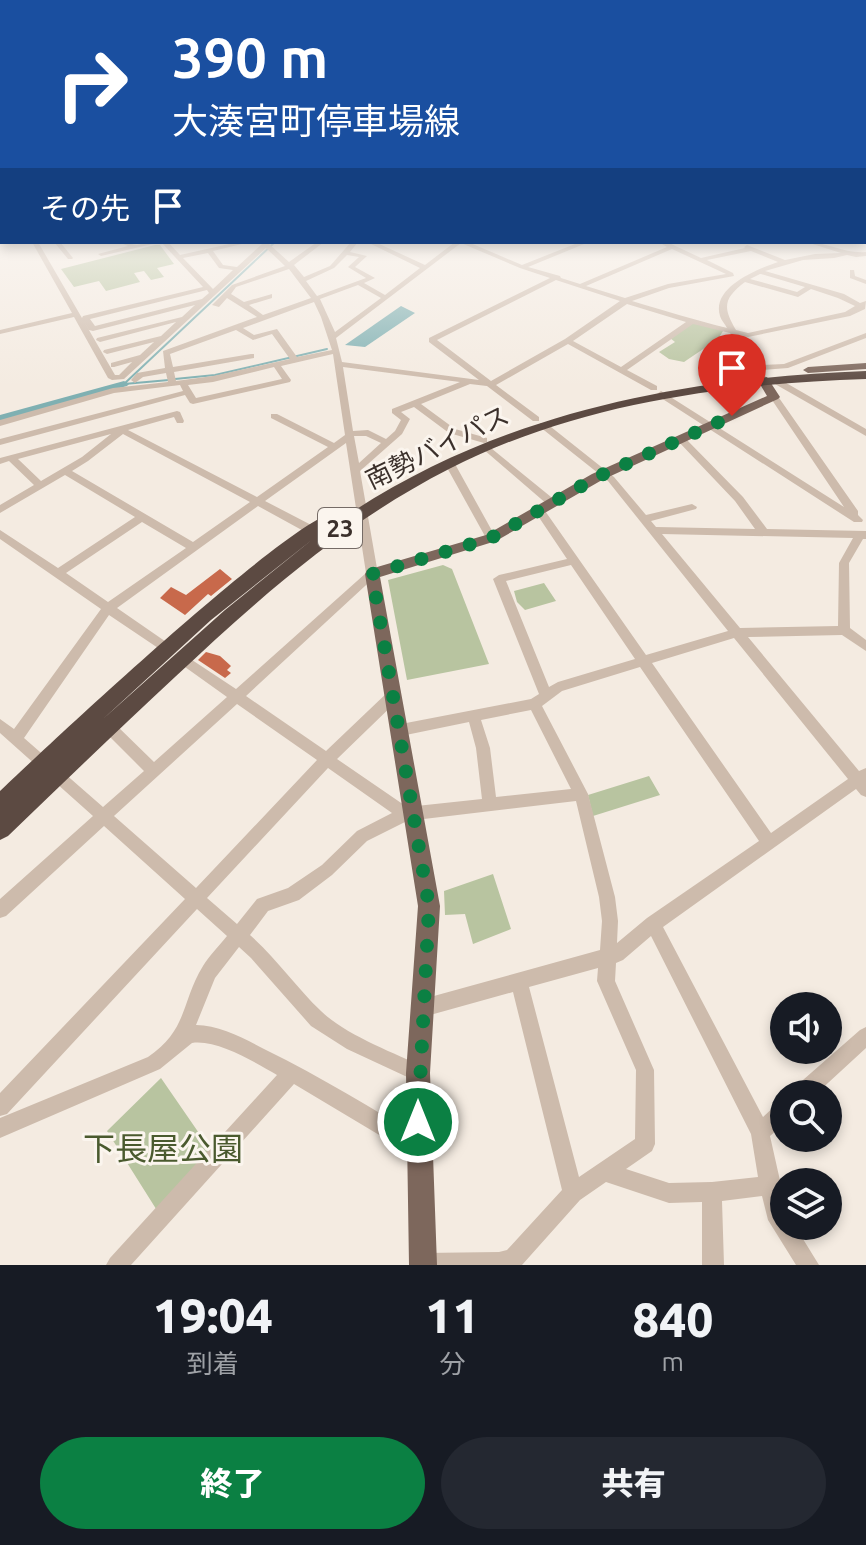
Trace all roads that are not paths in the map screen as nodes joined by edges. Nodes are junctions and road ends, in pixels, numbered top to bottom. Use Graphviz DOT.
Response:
graph roads {
  1 [pos="50,269"];
  2 [pos="191,269"];
  3 [pos="239,269"];
  4 [pos="279,269"];
  5 [pos="294,269"];
  6 [pos="328,269"];
  7 [pos="355,269"];
  8 [pos="425,269"];
  9 [pos="529,269"];
  10 [pos="619,269"];
  11 [pos="719,269"];
  12 [pos="772,269"];
  13 [pos="852,271"];
  14 [pos="763,273"];
  15 [pos="732,275"];
  16 [pos="558,277"];
  17 [pos="305,279"];
  18 [pos="742,279"];
  19 [pos="359,283"];
  20 [pos="582,285"];
  21 [pos="810,287"];
  22 [pos="866,287"];
  23 [pos="211,290"];
  24 [pos="226,294"];
  25 [pos="269,296"];
  26 [pos="318,298"];
  27 [pos="386,298"];
  28 [pos="164,299"];
  29 [pos="206,300"];
  30 [pos="627,300"];
  31 [pos="216,305"];
  32 [pos="243,305"];
  33 [pos="863,306"];
  34 [pos="171,309"];
  35 [pos="76,314"];
  36 [pos="263,318"];
  37 [pos="694,320"];
  38 [pos="181,321"];
  39 [pos="238,328"];
  40 [pos="729,328"];
  41 [pos="93,329"];
  42 [pos="0,332"];
  43 [pos="866,335"];
  44 [pos="568,341"];
  45 [pos="156,343"];
  46 [pos="334,344"];
  47 [pos="190,345"];
  48 [pos="137,351"];
  49 [pos="107,352"];
  50 [pos="293,356"];
  51 [pos="276,364"];
  52 [pos="338,364"];
  53 [pos="198,366"];
  54 [pos="623,369"];
  55 [pos="128,371"];
  56 [pos="866,372"];
  57 [pos="174,379"];
  58 [pos="135,380"];
  59 [pos="766,380"];
  60 [pos="469,382"];
  61 [pos="491,384"];
  62 [pos="657,391"];
  63 [pos="188,392"];
  64 [pos="100,395"];
  65 [pos="415,403"];
  66 [pos="113,410"];
  67 [pos="274,416"];
  68 [pos="180,421"];
  69 [pos="540,422"];
  70 [pos="0,423"];
  71 [pos="711,426"];
  72 [pos="124,428"];
  73 [pos="866,433"];
  74 [pos="350,435"];
  75 [pos="681,439"];
  76 [pos="0,442"];
  77 [pos="387,443"];
  78 [pos="485,444"];
  79 [pos="335,447"];
  80 [pos="5,460"];
  81 [pos="450,464"];
  82 [pos="65,471"];
  83 [pos="355,471"];
  84 [pos="605,473"];
  85 [pos="41,486"];
  86 [pos="257,502"];
  87 [pos="546,506"];
  88 [pos="692,507"];
  89 [pos="0,510"];
  90 [pos="361,513"];
  91 [pos="142,517"];
  92 [pos="643,519"];
  93 [pos="858,520"];
  94 [pos="652,530"];
  95 [pos="313,531"];
  96 [pos="764,533"];
  97 [pos="0,534"];
  98 [pos="864,534"];
  99 [pos="491,538"];
  100 [pos="193,547"];
  101 [pos="574,561"];
  102 [pos="58,573"];
  103 [pos="372,574"];
  104 [pos="108,608"];
  105 [pos="844,630"];
  106 [pos="736,633"];
  107 [pos="866,646"];
  108 [pos="175,654"];
  109 [pos="644,661"];
  110 [pos="395,694"];
  111 [pos="235,698"];
  112 [pos="540,698"];
  113 [pos="474,717"];
  114 [pos="0,725"];
  115 [pos="108,726"];
  116 [pos="401,730"];
  117 [pos="15,739"];
  118 [pos="327,759"];
  119 [pos="50,769"];
  120 [pos="154,771"];
  121 [pos="863,781"];
  122 [pos="581,794"];
  123 [pos="490,804"];
  124 [pos="0,805"];
  125 [pos="409,814"];
  126 [pos="102,816"];
  127 [pos="0,829"];
  128 [pos="769,843"];
  129 [pos="195,900"];
  130 [pos="0,910"];
  131 [pos="653,924"];
  132 [pos="239,936"];
  133 [pos="605,959"];
  134 [pos="519,982"];
  135 [pos="423,1008"];
  136 [pos="866,1036"];
  137 [pos="182,1037"];
  138 [pos="418,1073"];
  139 [pos="291,1074"];
  140 [pos="817,1080"];
  141 [pos="0,1107"];
  142 [pos="770,1123"];
  143 [pos="0,1128"];
  144 [pos="760,1132"];
  145 [pos="418,1147"];
  146 [pos="605,1172"];
  147 [pos="770,1180"];
  148 [pos="770,1185"];
  149 [pos="712,1192"];
  150 [pos="573,1193"];
  151 [pos="792,1240"];
  152 [pos="423,1264"];
  153 [pos="117,1265"];
  154 [pos="713,1265"];
  155 [pos="808,1265"];
  1 -- 35 [label="street"];
  2 -- 23 [label="street"];
  3 -- 23 [label="street"];
  4 -- 24 [label="street"];
  5 -- 17 [label="street"];
  6 -- 17 [label="street"];
  7 -- 19 [label="street"];
  8 -- 27 [label="street"];
  9 -- 16 [label="street"];
  10 -- 20 [label="street"];
  11 -- 15 [label="street"];
  12 -- 14 [label="street"];
  13 -- 22 [label="street"];
  14 -- 18 [label="street"];
  14 -- 21 [label="street"];
  15 -- 18 [label="street"];
  15 -- 30 [label="street"];
  16 -- 20 [label="street"];
  16 -- 61 [label="street"];
  17 -- 26 [label="street"];
  18 -- 21 [label="street"];
  18 -- 40 [label="street"];
  19 -- 26 [label="street"];
  19 -- 27 [label="street"];
  20 -- 30 [label="street"];
  21 -- 33 [label="street"];
  23 -- 28 [label="street"];
  23 -- 29 [label="street"];
  24 -- 31 [label="street"];
  24 -- 32 [label="street"];
  25 -- 32 [label="street"];
  26 -- 36 [label="street"];
  26 -- 46 [label="street"];
  27 -- 46 [label="street"];
  28 -- 34 [label="street"];
  28 -- 41 [label="street"];
  29 -- 34 [label="street"];
  29 -- 38 [label="street"];
  30 -- 37 [label="street"];
  30 -- 44 [label="street"];
  32 -- 36 [label="street"];
  33 -- 40 [label="street"];
  34 -- 38 [label="street"];
  34 -- 41 [label="street"];
  35 -- 42 [label="street"];
  35 -- 55 [label="street"];
  36 -- 39 [label="street"];
  37 -- 40 [label="street"];
  37 -- 54 [label="street"];
  38 -- 45 [label="street"];
  38 -- 49 [label="street"];
  39 -- 47 [label="street"];
  39 -- 50 [label="street"];
  40 -- 59 [label="street"];
  41 -- 49 [label="street"];
  43 -- 59 [label="street"];
  44 -- 54 [label="street"];
  44 -- 61 [label="street"];
  45 -- 48 [label="street"];
  45 -- 49 [label="street"];
  46 -- 50 [label="street"];
  46 -- 52 [label="street"];
  47 -- 53 [label="street"];
  47 -- 57 [label="street"];
  48 -- 49 [label="street"];
  48 -- 49 [label="street"];
  48 -- 55 [label="street"];
  49 -- 55 [label="street"];
  50 -- 51 [label="street"];
  50 -- 53 [label="street"];
  51 -- 57 [label="street"];
  51 -- 63 [label="street"];
  52 -- 60 [label="street"];
  52 -- 74 [label="street"];
  53 -- 57 [label="street"];
  54 -- 62 [label="street"];
  56 -- 59 [label="highway, 南勢バイパス / 23"];
  56 -- 59 [label="highway, 南勢バイパス / 23"];
  57 -- 58 [label="street"];
  57 -- 63 [label="street"];
  57 -- 64 [label="street"];
  59 -- 62 [label="highway, 南勢バイパス / 23"];
  59 -- 71 [label="main road"];
  59 -- 73 [label="street"];
  59 -- 93 [label="street"];
  60 -- 61 [label="street"];
  60 -- 65 [label="street"];
  61 -- 69 [label="street"];
  62 -- 69 [label="highway, 南勢バイパス / 23"];
  62 -- 71 [label="street"];
  63 -- 66 [label="street"];
  64 -- 66 [label="street"];
  64 -- 70 [label="street"];
  65 -- 77 [label="street"];
  65 -- 78 [label="street"];
  66 -- 72 [label="street"];
  66 -- 76 [label="street"];
  67 -- 79 [label="street"];
  68 -- 72 [label="street"];
  69 -- 78 [label="highway, 南勢バイパス / 23"];
  69 -- 84 [label="street"];
  71 -- 75 [label="main road"];
  71 -- 93 [label="street"];
  72 -- 80 [label="street"];
  72 -- 82 [label="street"];
  72 -- 86 [label="street"];
  74 -- 77 [label="street"];
  74 -- 79 [label="street"];
  74 -- 83 [label="street"];
  75 -- 84 [label="main road"];
  75 -- 96 [label="street"];
  77 -- 83 [label="street"];
  78 -- 81 [label="highway, 南勢バイパス / 23"];
  78 -- 87 [label="street"];
  78 -- 90 [label="highway, 南勢バイパス / 23"];
  79 -- 86 [label="street"];
  80 -- 85 [label="street"];
  81 -- 90 [label="highway, 南勢バイパス / 23"];
  81 -- 99 [label="street"];
  82 -- 85 [label="street"];
  82 -- 91 [label="street"];
  83 -- 90 [label="street"];
  84 -- 87 [label="main road"];
  84 -- 92 [label="street"];
  85 -- 89 [label="street"];
  86 -- 95 [label="street"];
  86 -- 100 [label="street"];
  87 -- 99 [label="main road"];
  87 -- 101 [label="street"];
  88 -- 92 [label="street"];
  90 -- 95 [label="highway, 南勢バイパス / 23"];
  90 -- 103 [label="street"];
  90 -- 108 [label="highway, 南勢バイパス / 23"];
  91 -- 100 [label="street"];
  91 -- 102 [label="street"];
  92 -- 94 [label="street"];
  93 -- 98 [label="street"];
  94 -- 96 [label="street"];
  94 -- 106 [label="street"];
  95 -- 108 [label="highway, 南勢バイパス / 23"];
  96 -- 98 [label="street"];
  97 -- 102 [label="street"];
  98 -- 105 [label="street"];
  99 -- 103 [label="main road"];
  100 -- 104 [label="street"];
  101 -- 109 [label="street"];
  101 -- 112 [label="street"];
  102 -- 104 [label="street"];
  103 -- 110 [label="main road"];
  103 -- 111 [label="street"];
  104 -- 108 [label="street"];
  104 -- 117 [label="street"];
  105 -- 106 [label="street"];
  105 -- 107 [label="street"];
  106 -- 109 [label="street"];
  106 -- 121 [label="street"];
  108 -- 111 [label="street"];
  108 -- 115 [label="highway, 南勢バイパス / 23"];
  108 -- 119 [label="highway, 南勢バイパス / 23"];
  109 -- 112 [label="street"];
  109 -- 128 [label="street"];
  110 -- 116 [label="main road"];
  110 -- 118 [label="street"];
  111 -- 118 [label="street"];
  111 -- 120 [label="street"];
  112 -- 113 [label="street"];
  112 -- 122 [label="street"];
  113 -- 116 [label="street"];
  113 -- 123 [label="street"];
  114 -- 117 [label="street"];
  115 -- 119 [label="highway, 南勢バイパス / 23"];
  115 -- 120 [label="street"];
  116 -- 125 [label="main road"];
  117 -- 119 [label="street"];
  118 -- 125 [label="street"];
  118 -- 129 [label="street"];
  119 -- 124 [label="highway, 南勢バイパス / 23"];
  119 -- 126 [label="street"];
  119 -- 127 [label="highway, 南勢バイパス / 23"];
  120 -- 126 [label="street"];
  121 -- 128 [label="street"];
  122 -- 123 [label="street"];
  122 -- 133 [label="street"];
  123 -- 125 [label="street"];
  125 -- 132 [label="street"];
  125 -- 135 [label="main road"];
  126 -- 129 [label="street"];
  126 -- 130 [label="street"];
  128 -- 131 [label="street"];
  129 -- 132 [label="street"];
  129 -- 141 [label="street"];
  131 -- 133 [label="street"];
  131 -- 144 [label="street"];
  132 -- 137 [label="street"];
  132 -- 138 [label="street"];
  133 -- 134 [label="street"];
  133 -- 146 [label="street"];
  134 -- 135 [label="street"];
  134 -- 150 [label="street"];
  135 -- 138 [label="main road"];
  136 -- 140 [label="street"];
  137 -- 139 [label="street"];
  137 -- 143 [label="street"];
  138 -- 145 [label="main road"];
  139 -- 145 [label="street"];
  139 -- 153 [label="street"];
  142 -- 144 [label="street"];
  144 -- 147 [label="street"];
  145 -- 152 [label="main road"];
  146 -- 149 [label="street"];
  146 -- 150 [label="street"];
  148 -- 149 [label="street"];
  149 -- 154 [label="street"];
  150 -- 152 [label="street"];
  151 -- 155 [label="street"];
}
